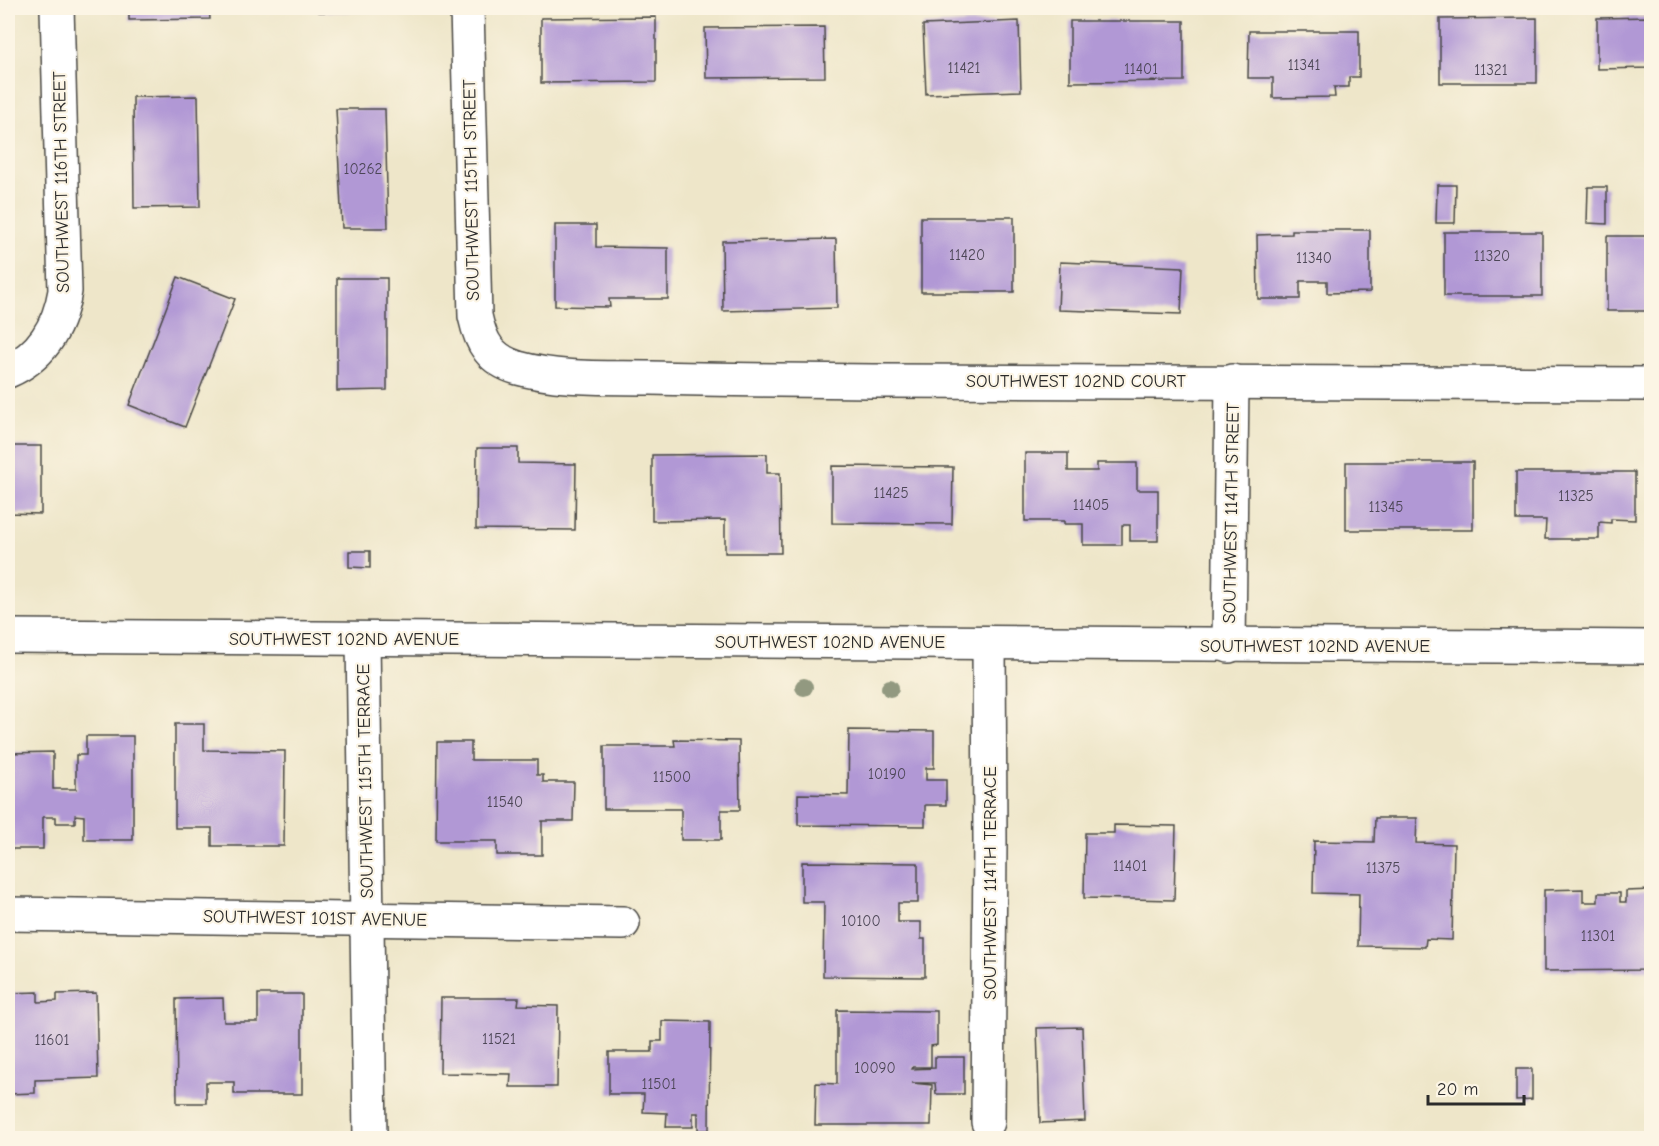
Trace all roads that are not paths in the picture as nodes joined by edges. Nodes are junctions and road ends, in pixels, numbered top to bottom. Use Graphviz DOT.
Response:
graph roads {
  1 [pos="57,8"];
  2 [pos="466,8"];
  3 [pos="502,363"];
  4 [pos="8,371"];
  5 [pos="1232,381"];
  6 [pos="1652,384"];
  7 [pos="8,636"];
  8 [pos="363,639"];
  9 [pos="989,643"];
  10 [pos="1229,646"];
  11 [pos="1652,647"];
  12 [pos="8,914"];
  13 [pos="367,919"];
  14 [pos="623,923"];
  15 [pos="988,1122"];
  16 [pos="370,1138"];
  1 -- 4 [label="street, SOUTHWEST 116TH STREET"];
  2 -- 3 [label="street, SOUTHWEST 115TH STREET"];
  3 -- 5 [label="street, SOUTHWEST 102ND COURT"];
  5 -- 6 [label="street, SOUTHWEST 102ND COURT"];
  5 -- 10 [label="street, SOUTHWEST 114TH STREET"];
  7 -- 8 [label="street, SOUTHWEST 102ND AVENUE"];
  8 -- 9 [label="street, SOUTHWEST 102ND AVENUE"];
  8 -- 13 [label="street, SOUTHWEST 115TH TERRACE"];
  9 -- 10 [label="street, SOUTHWEST 102ND AVENUE"];
  9 -- 15 [label="street, SOUTHWEST 114TH TERRACE"];
  10 -- 11 [label="street, SOUTHWEST 102ND AVENUE"];
  12 -- 13 [label="street, SOUTHWEST 101ST AVENUE"];
  13 -- 14 [label="street, SOUTHWEST 101ST AVENUE"];
  13 -- 16 [label="street, SOUTHWEST 115TH TERRACE"];
}
